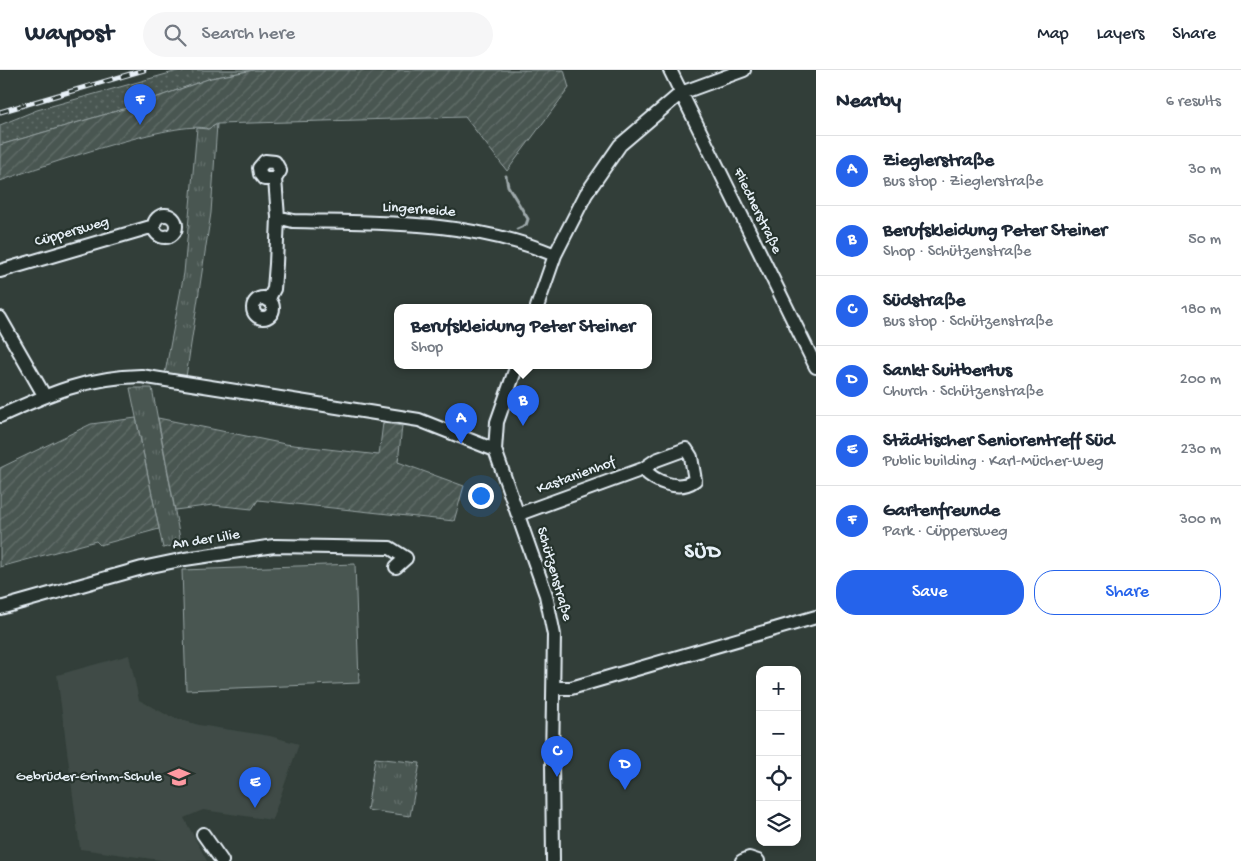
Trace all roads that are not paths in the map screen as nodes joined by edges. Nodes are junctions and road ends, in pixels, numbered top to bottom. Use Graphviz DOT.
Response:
graph roads {
  1 [pos="670,70"];
  2 [pos="744,70"];
  3 [pos="681,93"];
  4 [pos="275,179"];
  5 [pos="278,217"];
  6 [pos="154,226"];
  7 [pos="554,255"];
  8 [pos="0,271"];
  9 [pos="268,300"];
  10 [pos="538,304"];
  11 [pos="0,318"];
  12 [pos="816,367"];
  13 [pos="516,369"];
  14 [pos="44,395"];
  15 [pos="0,416"];
  16 [pos="496,450"];
  17 [pos="643,469"];
  18 [pos="519,514"];
  19 [pos="396,566"];
  20 [pos="0,608"];
  21 [pos="816,617"];
  22 [pos="554,688"];
  23 [pos="203,834"];
  24 [pos="222,861"];
  25 [pos="553,861"];
  26 [pos="742,861"];
  27 [pos="758,861"];
  1 -- 3 [label="street, Fliednerstraße"];
  2 -- 3 [label="street"];
  3 -- 7 [label="street"];
  3 -- 12 [label="street, Fliednerstraße"];
  4 -- 5 [label="street"];
  5 -- 7 [label="street, Lingerheide"];
  5 -- 9 [label="street"];
  6 -- 8 [label="street, Cüppersweg"];
  7 -- 10 [label="street"];
  11 -- 14 [label="street"];
  13 -- 16 [label="street, Schützenstraße"];
  14 -- 15 [label="street"];
  14 -- 16 [label="street"];
  16 -- 18 [label="street, Schützenstraße"];
  17 -- 18 [label="street, Kastanienhof"];
  18 -- 22 [label="street, Schützenstraße"];
  19 -- 20 [label="street, An der Lilie"];
  21 -- 22 [label="street"];
  22 -- 25 [label="street, Schützenstraße"];
  23 -- 24 [label="street"];
  26 -- 27 [label="street"];
}
